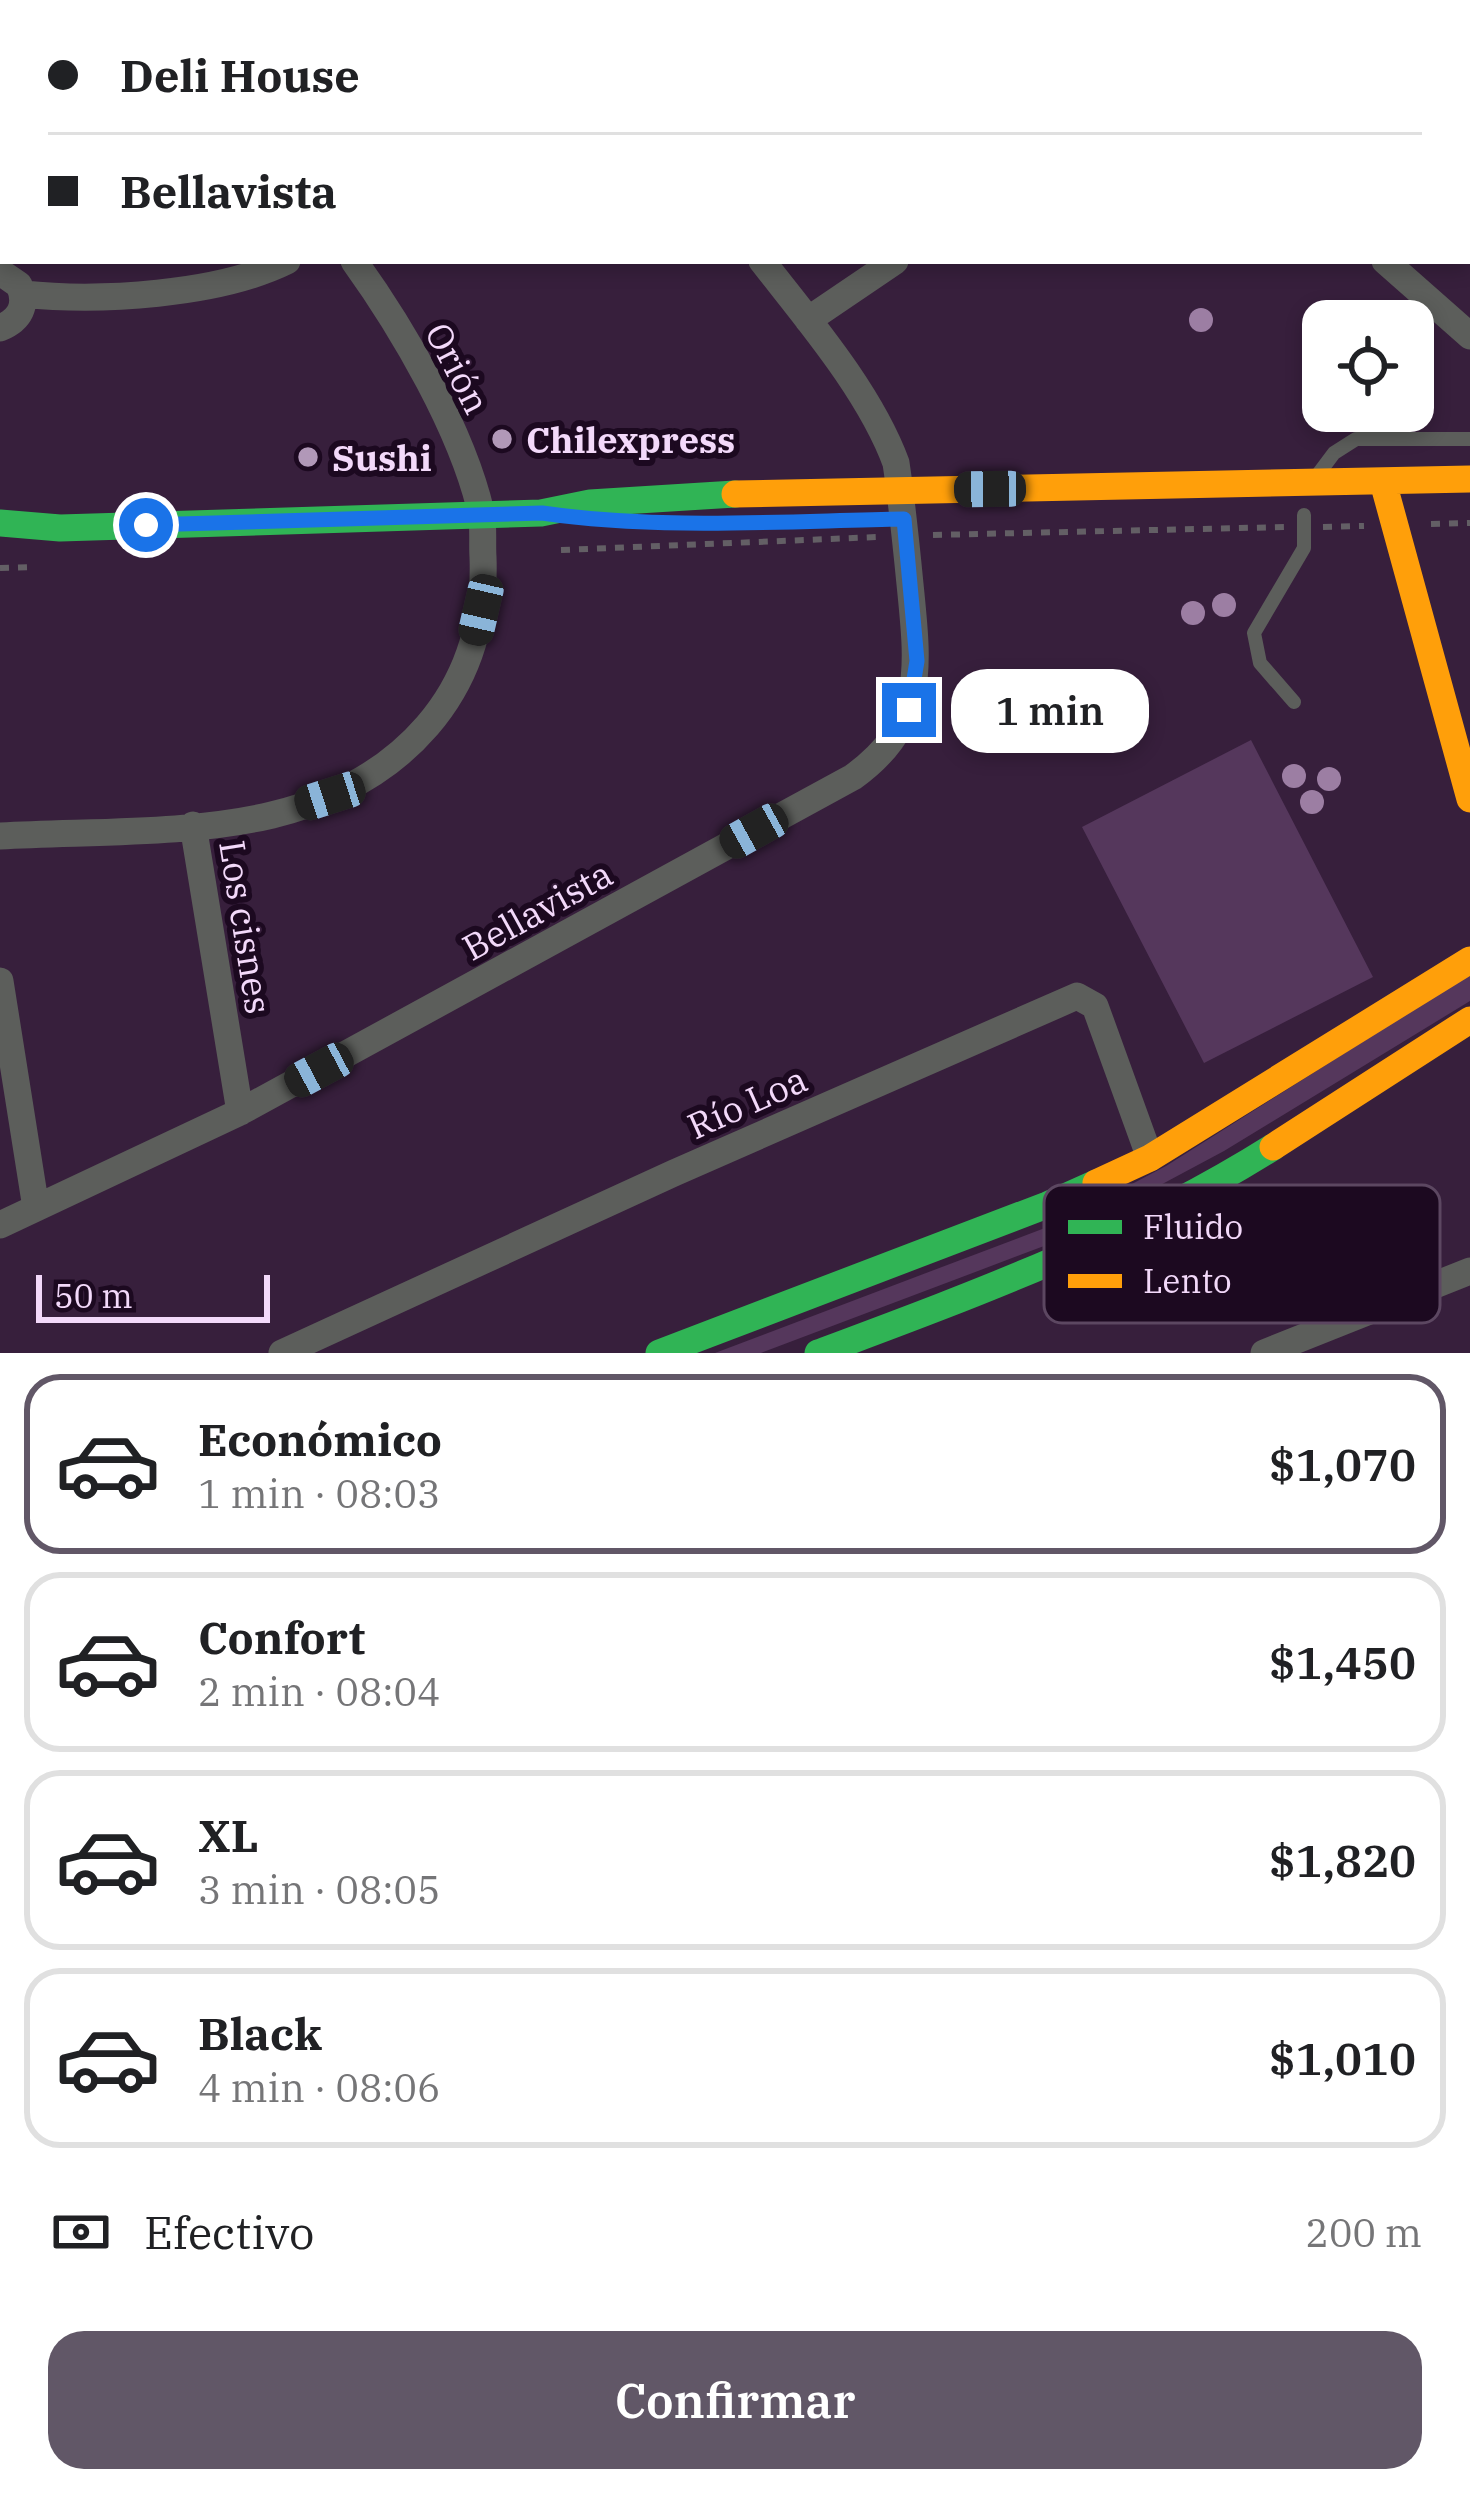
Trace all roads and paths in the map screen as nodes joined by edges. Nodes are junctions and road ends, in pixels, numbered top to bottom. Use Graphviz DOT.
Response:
graph roads {
  1 [pos="280,264"];
  2 [pos="356,264"];
  3 [pos="764,264"];
  4 [pos="892,264"];
  5 [pos="1388,264"];
  6 [pos="0,272"];
  7 [pos="23,294"];
  8 [pos="808,320"];
  9 [pos="0,328"];
  10 [pos="1470,336"];
  11 [pos="1470,439"];
  12 [pos="1470,479"];
  13 [pos="1383,482"];
  14 [pos="1314,483"];
  15 [pos="542,513"];
  16 [pos="482,514"];
  17 [pos="1315,516"];
  18 [pos="1399,516"];
  19 [pos="904,517"];
  20 [pos="723,522"];
  21 [pos="1470,523"];
  22 [pos="0,524"];
  23 [pos="60,528"];
  24 [pos="0,538"];
  25 [pos="553,550"];
  26 [pos="46,566"];
  27 [pos="0,568"];
  28 [pos="1294,702"];
  29 [pos="1470,800"];
  30 [pos="193,825"];
  31 [pos="0,836"];
  32 [pos="1470,960"];
  33 [pos="0,981"];
  34 [pos="1470,1020"];
  35 [pos="240,1112"];
  36 [pos="1150,1158"];
  37 [pos="1091,1185"];
  38 [pos="1205,1185"];
  39 [pos="1044,1206"];
  40 [pos="36,1208"];
  41 [pos="0,1225"];
  42 [pos="1044,1267"];
  43 [pos="1470,1271"];
  44 [pos="1440,1282"];
  45 [pos="1333,1323"];
  46 [pos="1328,1325"];
  47 [pos="282,1353"];
  48 [pos="659,1353"];
  49 [pos="818,1353"];
  50 [pos="1264,1353"];
  51 [pos="1336,1353"];
  1 -- 7 [label="street"];
  2 -- 16 [label="street, Orión"];
  3 -- 8 [label="street, Bellavista"];
  4 -- 8 [label="street"];
  5 -- 10 [label="street"];
  6 -- 7 [label="street"];
  7 -- 9 [label="street"];
  8 -- 19 [label="street, Bellavista"];
  11 -- 14 [label="lane"];
  12 -- 13 [label="street"];
  13 -- 14 [label="street"];
  13 -- 18 [label="street"];
  14 -- 19 [label="street"];
  15 -- 16 [label="street"];
  15 -- 19 [label="street"];
  15 -- 20 [label="street"];
  16 -- 23 [label="street"];
  16 -- 30 [label="street, Orión"];
  17 -- 18 [label="street"];
  17 -- 18 [label="path"];
  17 -- 19 [label="path"];
  17 -- 28 [label="lane"];
  18 -- 21 [label="path"];
  18 -- 29 [label="street"];
  19 -- 25 [label="path"];
  19 -- 35 [label="street, Bellavista"];
  22 -- 23 [label="street"];
  23 -- 24 [label="street"];
  26 -- 27 [label="path"];
  30 -- 31 [label="street, Orión"];
  30 -- 35 [label="street, Los cisnes"];
  32 -- 36 [label="street"];
  33 -- 40 [label="street"];
  34 -- 38 [label="street"];
  35 -- 40 [label="street, Bellavista"];
  36 -- 37 [label="street"];
  36 -- 47 [label="street, Río Loa"];
  39 -- 48 [label="street"];
  40 -- 41 [label="street, Bellavista"];
  42 -- 49 [label="street"];
  43 -- 44 [label="street"];
  45 -- 46 [label="street"];
  46 -- 50 [label="street"];
  46 -- 51 [label="street"];
}
